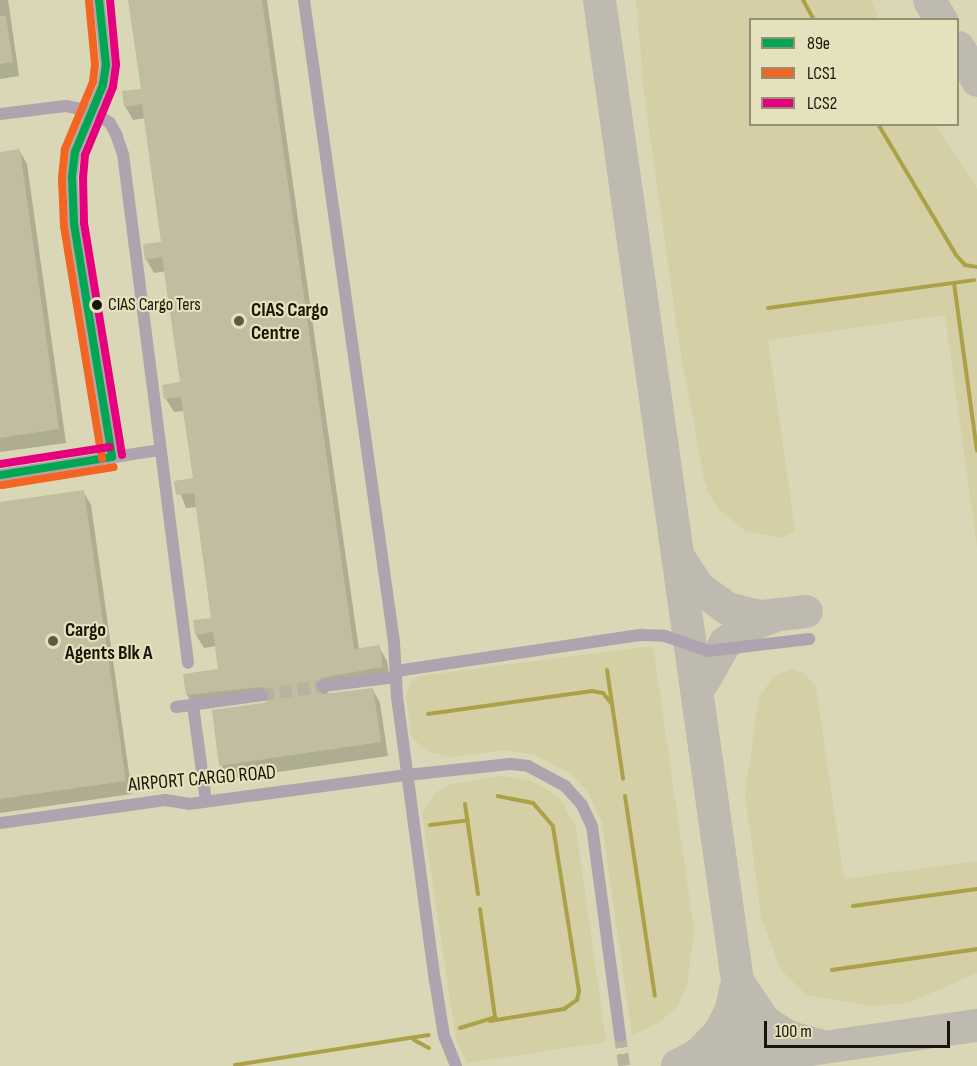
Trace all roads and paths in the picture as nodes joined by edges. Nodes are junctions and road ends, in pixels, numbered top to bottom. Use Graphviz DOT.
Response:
graph roads {
  1 [pos="99,0"];
  2 [pos="304,0"];
  3 [pos="91,111"];
  4 [pos="0,114"];
  5 [pos="160,450"];
  6 [pos="112,457"];
  7 [pos="0,474"];
  8 [pos="809,639"];
  9 [pos="188,663"];
  10 [pos="396,674"];
  11 [pos="323,686"];
  12 [pos="262,695"];
  13 [pos="193,705"];
  14 [pos="176,707"];
  15 [pos="407,775"];
  16 [pos="206,801"];
  17 [pos="0,823"];
  18 [pos="620,1036"];
  19 [pos="456,1066"];
  1 -- 3 [label="lane"];
  2 -- 10 [label="lane"];
  3 -- 4 [label="lane"];
  3 -- 5 [label="lane"];
  3 -- 6 [label="lane"];
  5 -- 6 [label="lane"];
  5 -- 9 [label="lane"];
  6 -- 7 [label="lane"];
  8 -- 10 [label="lane"];
  10 -- 11 [label="lane"];
  10 -- 15 [label="lane"];
  12 -- 13 [label="lane"];
  13 -- 14 [label="lane"];
  13 -- 16 [label="lane"];
  15 -- 16 [label="lane, AIRPORT CARGO ROAD"];
  15 -- 18 [label="lane, AIRPORT CARGO ROAD"];
  15 -- 19 [label="lane"];
  16 -- 17 [label="lane, AIRPORT CARGO ROAD"];
}
